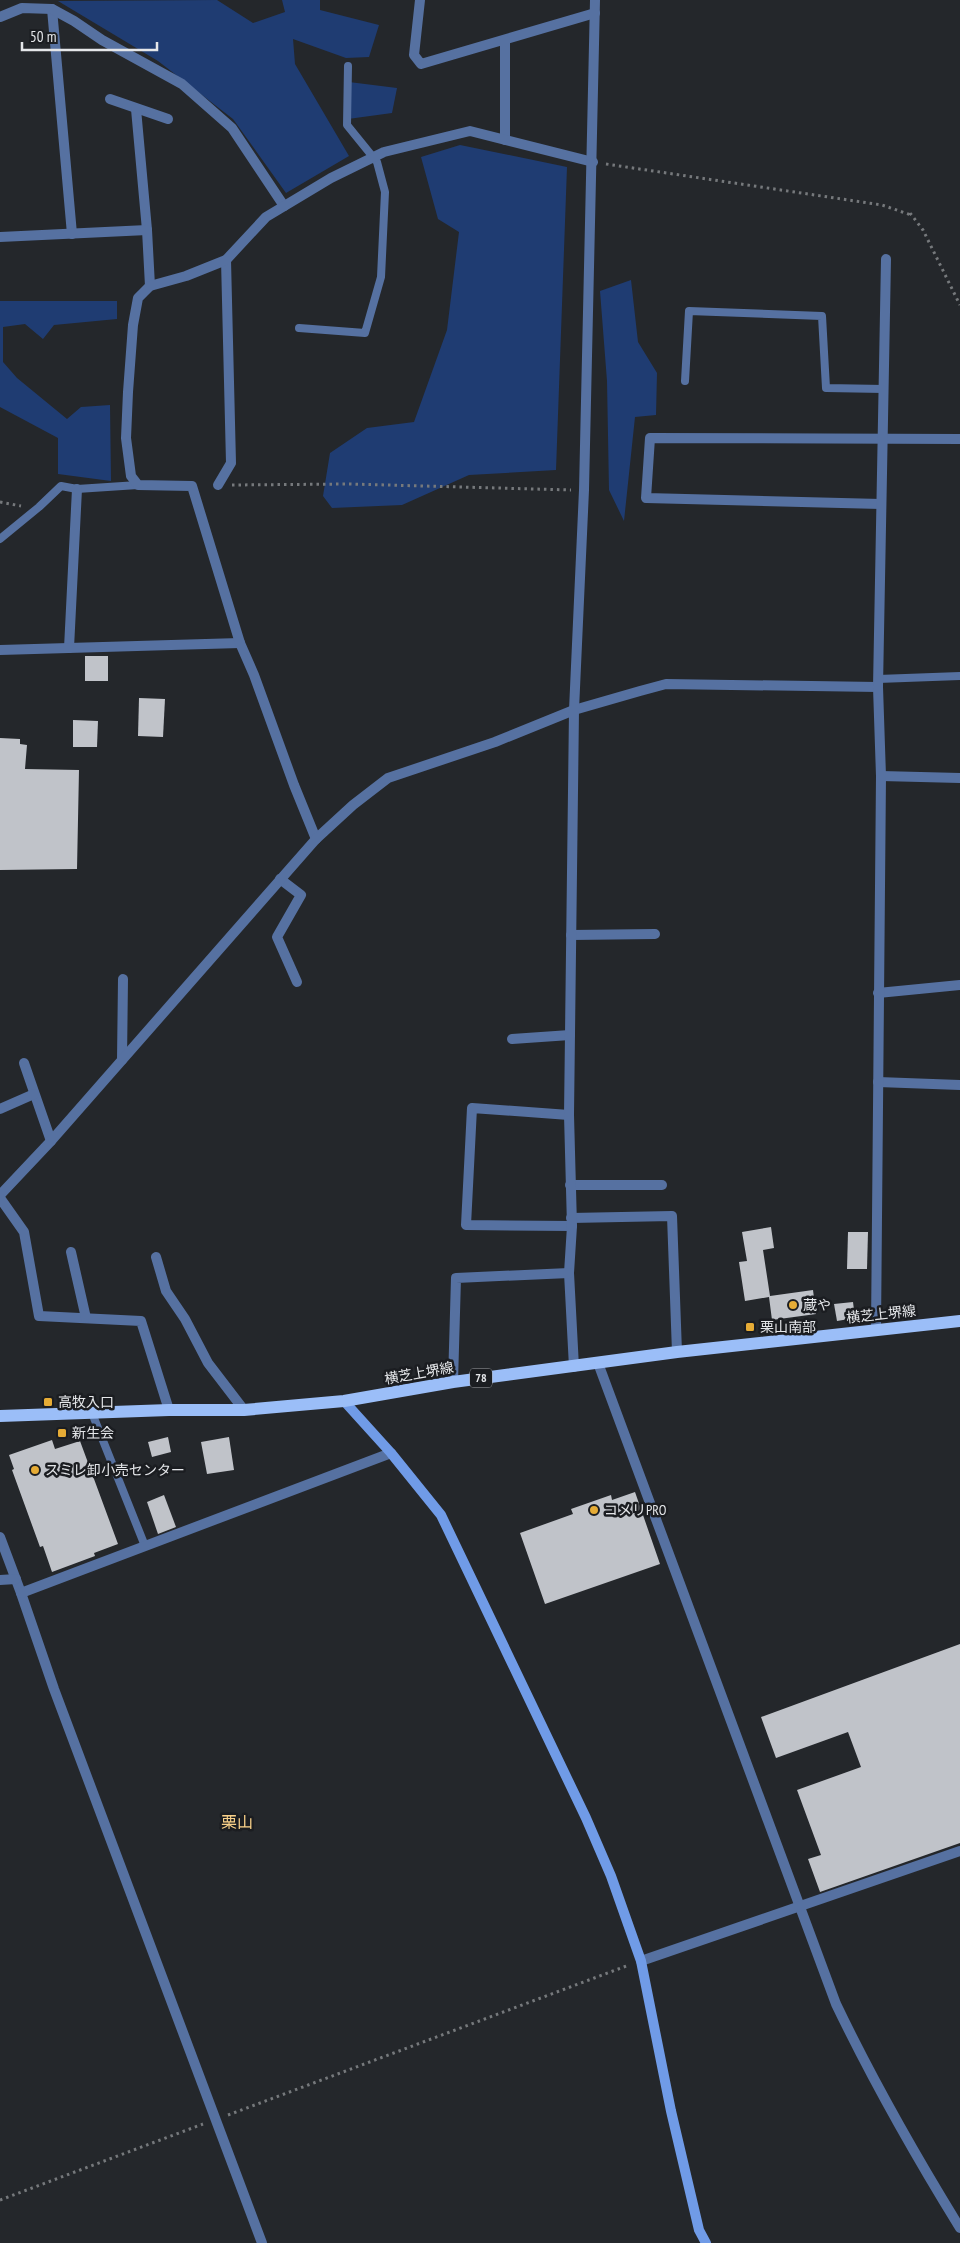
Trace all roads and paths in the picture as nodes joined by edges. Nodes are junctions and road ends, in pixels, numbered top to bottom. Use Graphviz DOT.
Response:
graph roads {
  1 [pos="420,0"];
  2 [pos="595,0"];
  3 [pos="52,9"];
  4 [pos="595,13"];
  5 [pos="0,17"];
  6 [pos="505,40"];
  7 [pos="348,66"];
  8 [pos="110,99"];
  9 [pos="136,108"];
  10 [pos="168,119"];
  11 [pos="505,140"];
  12 [pos="373,157"];
  13 [pos="593,162"];
  14 [pos="284,206"];
  15 [pos="147,230"];
  16 [pos="72,234"];
  17 [pos="0,237"];
  18 [pos="886,259"];
  19 [pos="226,260"];
  20 [pos="150,286"];
  21 [pos="960,305"];
  22 [pos="299,328"];
  23 [pos="685,381"];
  24 [pos="884,389"];
  25 [pos="881,439"];
  26 [pos="960,439"];
  27 [pos="138,485"];
  28 [pos="218,485"];
  29 [pos="77,489"];
  30 [pos="584,490"];
  31 [pos="880,504"];
  32 [pos="0,538"];
  33 [pos="240,643"];
  34 [pos="69,648"];
  35 [pos="0,650"];
  36 [pos="960,676"];
  37 [pos="878,683"];
  38 [pos="574,710"];
  39 [pos="881,776"];
  40 [pos="960,778"];
  41 [pos="316,839"];
  42 [pos="280,879"];
  43 [pos="655,934"];
  44 [pos="571,935"];
  45 [pos="123,979"];
  46 [pos="297,982"];
  47 [pos="960,985"];
  48 [pos="878,993"];
  49 [pos="570,1035"];
  50 [pos="512,1039"];
  51 [pos="122,1060"];
  52 [pos="24,1063"];
  53 [pos="878,1082"];
  54 [pos="960,1085"];
  55 [pos="34,1094"];
  56 [pos="0,1109"];
  57 [pos="569,1115"];
  58 [pos="51,1141"];
  59 [pos="570,1185"];
  60 [pos="662,1185"];
  61 [pos="0,1197"];
  62 [pos="571,1222"];
  63 [pos="72,1252"];
  64 [pos="156,1258"];
  65 [pos="569,1273"];
  66 [pos="86,1318"];
  67 [pos="960,1321"];
  68 [pos="876,1329"];
  69 [pos="677,1352"];
  70 [pos="598,1363"];
  71 [pos="574,1367"];
  72 [pos="453,1382"];
  73 [pos="344,1401"];
  74 [pos="169,1410"];
  75 [pos="244,1410"];
  76 [pos="92,1413"];
  77 [pos="1,1416"];
  78 [pos="391,1453"];
  79 [pos="0,1537"];
  80 [pos="145,1546"];
  81 [pos="16,1579"];
  82 [pos="0,1580"];
  83 [pos="21,1593"];
  84 [pos="960,1851"];
  85 [pos="798,1905"];
  86 [pos="641,1961"];
  87 [pos="217,2119"];
  88 [pos="0,2200"];
  89 [pos="960,2228"];
  90 [pos="262,2243"];
  91 [pos="706,2243"];
  1 -- 6 [label="street"];
  2 -- 4 [label="street"];
  3 -- 5 [label="street"];
  3 -- 14 [label="street"];
  3 -- 16 [label="street"];
  4 -- 6 [label="street"];
  4 -- 13 [label="street"];
  6 -- 11 [label="street"];
  7 -- 12 [label="lane"];
  8 -- 9 [label="street"];
  9 -- 10 [label="street"];
  9 -- 15 [label="street"];
  11 -- 12 [label="street"];
  11 -- 13 [label="street"];
  12 -- 14 [label="street"];
  12 -- 22 [label="lane"];
  13 -- 21 [label="path"];
  13 -- 30 [label="street"];
  14 -- 19 [label="street"];
  15 -- 16 [label="street"];
  15 -- 20 [label="street"];
  16 -- 17 [label="street"];
  18 -- 24 [label="street"];
  19 -- 20 [label="street"];
  19 -- 28 [label="street"];
  20 -- 27 [label="street"];
  23 -- 24 [label="lane"];
  24 -- 25 [label="street"];
  25 -- 26 [label="street"];
  25 -- 31 [label="street"];
  25 -- 31 [label="street"];
  27 -- 29 [label="lane"];
  27 -- 33 [label="street"];
  28 -- 30 [label="path"];
  29 -- 32 [label="lane"];
  29 -- 34 [label="street"];
  30 -- 38 [label="street"];
  31 -- 37 [label="street"];
  33 -- 34 [label="street"];
  33 -- 41 [label="street"];
  34 -- 35 [label="street"];
  36 -- 37 [label="lane"];
  37 -- 38 [label="street"];
  37 -- 39 [label="street"];
  38 -- 41 [label="street"];
  38 -- 44 [label="street"];
  39 -- 40 [label="street"];
  39 -- 48 [label="street"];
  41 -- 42 [label="street"];
  42 -- 46 [label="street"];
  42 -- 51 [label="street"];
  43 -- 44 [label="street"];
  44 -- 49 [label="street"];
  45 -- 51 [label="street"];
  47 -- 48 [label="street"];
  48 -- 53 [label="street"];
  49 -- 50 [label="street"];
  49 -- 57 [label="street"];
  51 -- 58 [label="street"];
  52 -- 55 [label="street"];
  53 -- 54 [label="street"];
  53 -- 68 [label="street"];
  55 -- 56 [label="street"];
  55 -- 58 [label="street"];
  57 -- 59 [label="street"];
  57 -- 62 [label="street"];
  58 -- 61 [label="street"];
  59 -- 60 [label="street"];
  59 -- 62 [label="street"];
  61 -- 66 [label="street"];
  62 -- 65 [label="street"];
  62 -- 69 [label="street"];
  63 -- 66 [label="street"];
  64 -- 75 [label="street"];
  65 -- 71 [label="street"];
  65 -- 72 [label="street"];
  66 -- 74 [label="street"];
  67 -- 68 [label="main road, 横芝上堺線 / 78"];
  68 -- 69 [label="main road, 横芝上堺線 / 78"];
  69 -- 70 [label="main road, 横芝上堺線 / 78"];
  70 -- 71 [label="main road, 横芝上堺線 / 78"];
  70 -- 85 [label="street"];
  71 -- 72 [label="main road, 横芝上堺線 / 78"];
  72 -- 73 [label="main road, 横芝上堺線 / 78"];
  73 -- 75 [label="main road, 横芝上堺線 / 78"];
  73 -- 78 [label="street"];
  74 -- 75 [label="main road, 横芝上堺線 / 78"];
  74 -- 76 [label="main road, 横芝上堺線 / 78"];
  76 -- 77 [label="main road, 横芝上堺線 / 78"];
  76 -- 80 [label="lane"];
  78 -- 80 [label="street"];
  78 -- 86 [label="street"];
  79 -- 81 [label="street"];
  80 -- 83 [label="street"];
  81 -- 82 [label="street"];
  81 -- 83 [label="street"];
  83 -- 87 [label="street"];
  84 -- 85 [label="street"];
  85 -- 86 [label="street"];
  85 -- 89 [label="street"];
  86 -- 87 [label="path"];
  86 -- 91 [label="street"];
  87 -- 88 [label="path"];
  87 -- 90 [label="street"];
}
